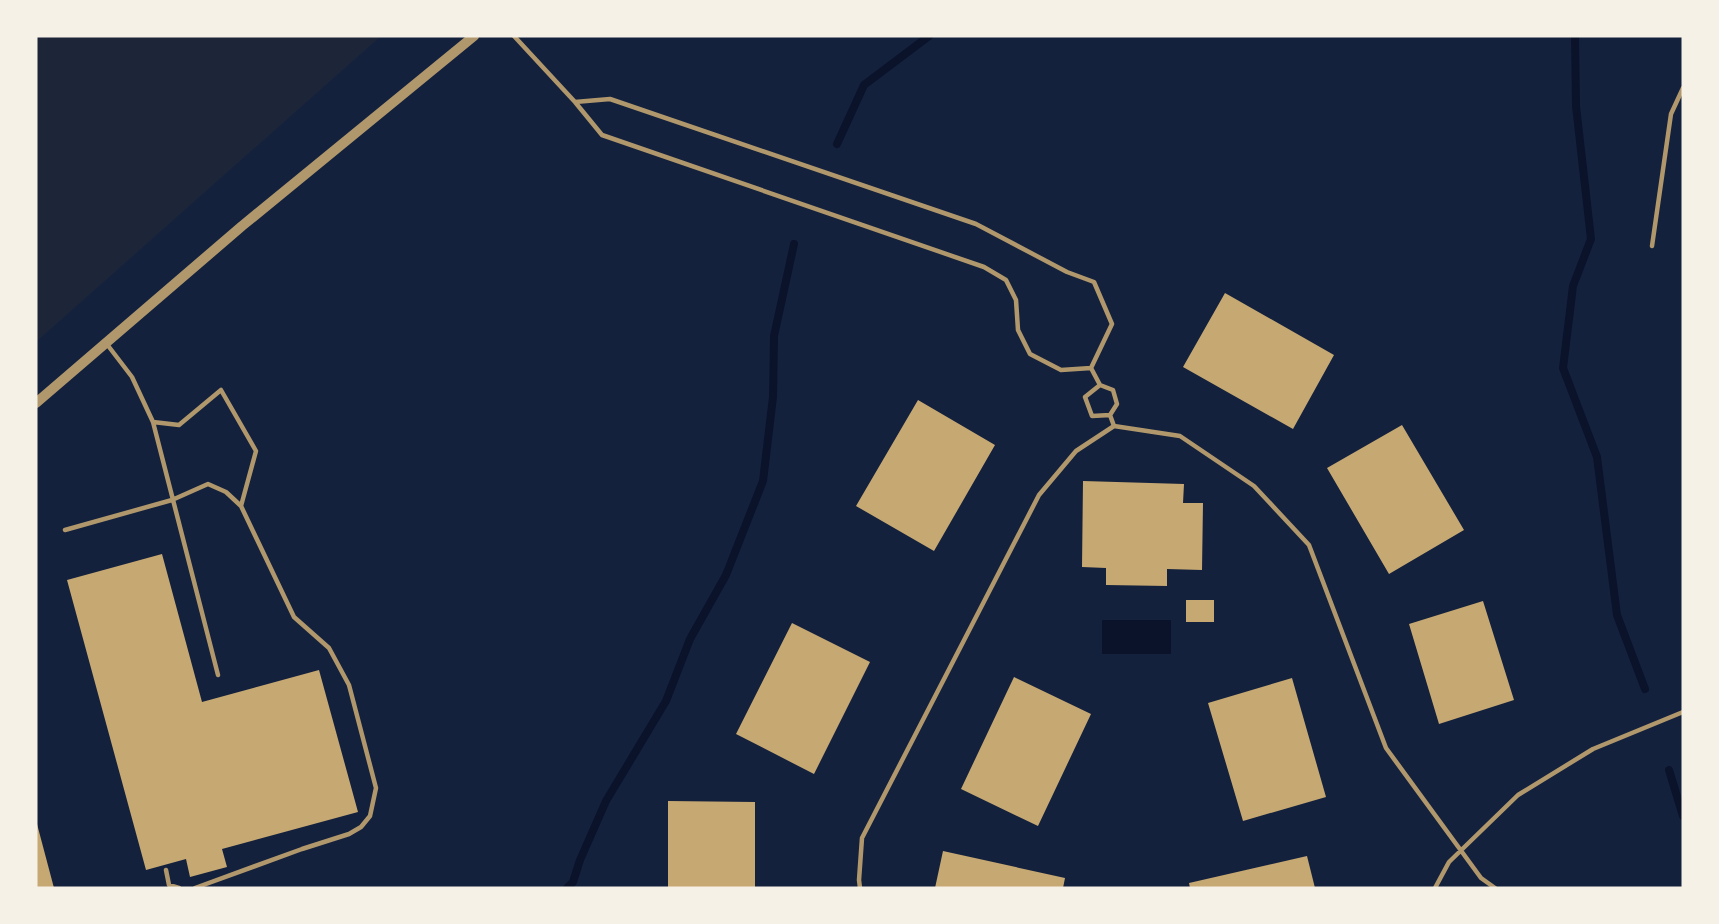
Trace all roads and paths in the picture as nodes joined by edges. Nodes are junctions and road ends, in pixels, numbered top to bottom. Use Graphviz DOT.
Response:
graph roads {
  1 [pos="474,36"];
  2 [pos="514,36"];
  3 [pos="1683,88"];
  4 [pos="575,102"];
  5 [pos="1652,246"];
  6 [pos="105,343"];
  7 [pos="1091,368"];
  8 [pos="1100,385"];
  9 [pos="36,403"];
  10 [pos="1110,415"];
  11 [pos="153,422"];
  12 [pos="1114,426"];
  13 [pos="172,500"];
  14 [pos="241,506"];
  15 [pos="65,531"];
  16 [pos="218,675"];
  17 [pos="1683,712"];
  18 [pos="1460,852"];
  19 [pos="166,870"];
  20 [pos="179,888"];
  21 [pos="195,888"];
  22 [pos="860,888"];
  23 [pos="1435,888"];
  24 [pos="1495,888"];
  1 -- 6 [label="street"];
  2 -- 4 [label="lane"];
  3 -- 5 [label="lane"];
  4 -- 7 [label="lane"];
  4 -- 7 [label="lane"];
  6 -- 9 [label="street"];
  6 -- 11 [label="lane"];
  7 -- 8 [label="lane"];
  8 -- 10 [label="lane"];
  8 -- 10 [label="lane"];
  10 -- 12 [label="lane"];
  11 -- 13 [label="lane"];
  11 -- 14 [label="lane"];
  12 -- 18 [label="lane"];
  12 -- 22 [label="lane"];
  13 -- 14 [label="lane"];
  13 -- 15 [label="lane"];
  13 -- 16 [label="lane"];
  14 -- 21 [label="lane"];
  17 -- 18 [label="lane"];
  18 -- 23 [label="lane"];
  18 -- 24 [label="lane"];
  19 -- 20 [label="lane"];
}
